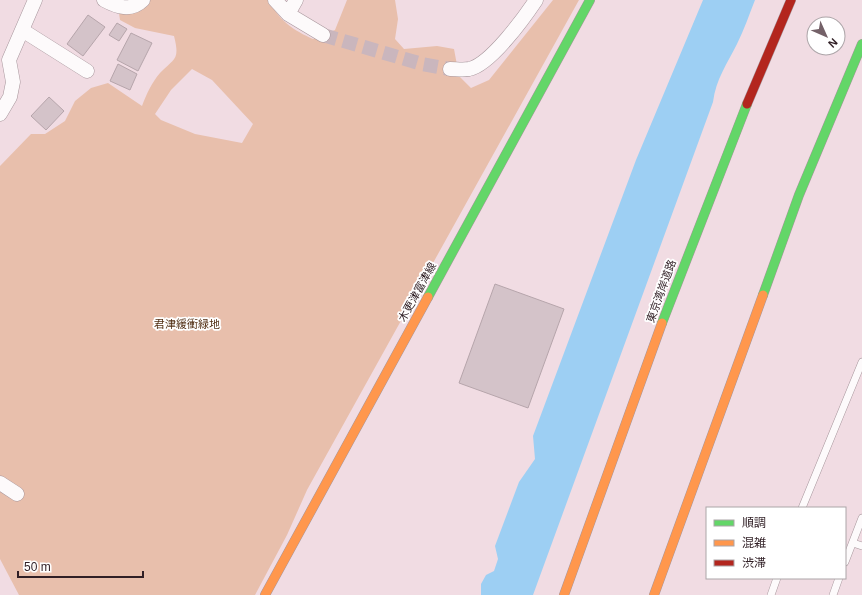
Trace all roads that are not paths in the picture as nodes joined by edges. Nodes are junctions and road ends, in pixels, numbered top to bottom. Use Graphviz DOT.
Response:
graph roads {
  1 [pos="35,0"];
  2 [pos="104,0"];
  3 [pos="143,0"];
  4 [pos="275,0"];
  5 [pos="296,0"];
  6 [pos="536,0"];
  7 [pos="590,0"];
  8 [pos="791,0"];
  9 [pos="288,14"];
  10 [pos="22,30"];
  11 [pos="323,35"];
  12 [pos="862,44"];
  13 [pos="450,69"];
  14 [pos="87,71"];
  15 [pos="0,114"];
  16 [pos="862,362"];
  17 [pos="0,483"];
  18 [pos="18,494"];
  19 [pos="802,507"];
  20 [pos="862,518"];
  21 [pos="852,543"];
  22 [pos="862,546"];
  23 [pos="846,559"];
  24 [pos="777,579"];
  25 [pos="839,579"];
  26 [pos="265,595"];
  27 [pos="564,595"];
  28 [pos="654,595"];
  29 [pos="771,595"];
  30 [pos="833,595"];
  1 -- 10 [label="street"];
  2 -- 3 [label="street"];
  4 -- 9 [label="street"];
  5 -- 9 [label="street"];
  6 -- 13 [label="street"];
  7 -- 26 [label="main road, 木更津富津線"];
  8 -- 27 [label="main road, 東京湾岸道路"];
  9 -- 11 [label="street"];
  10 -- 14 [label="street"];
  10 -- 15 [label="street"];
  12 -- 28 [label="main road"];
  16 -- 19 [label="lane"];
  17 -- 18 [label="street"];
  20 -- 21 [label="lane"];
  21 -- 22 [label="lane"];
  21 -- 23 [label="lane"];
  24 -- 29 [label="lane"];
  25 -- 30 [label="lane"];
}
